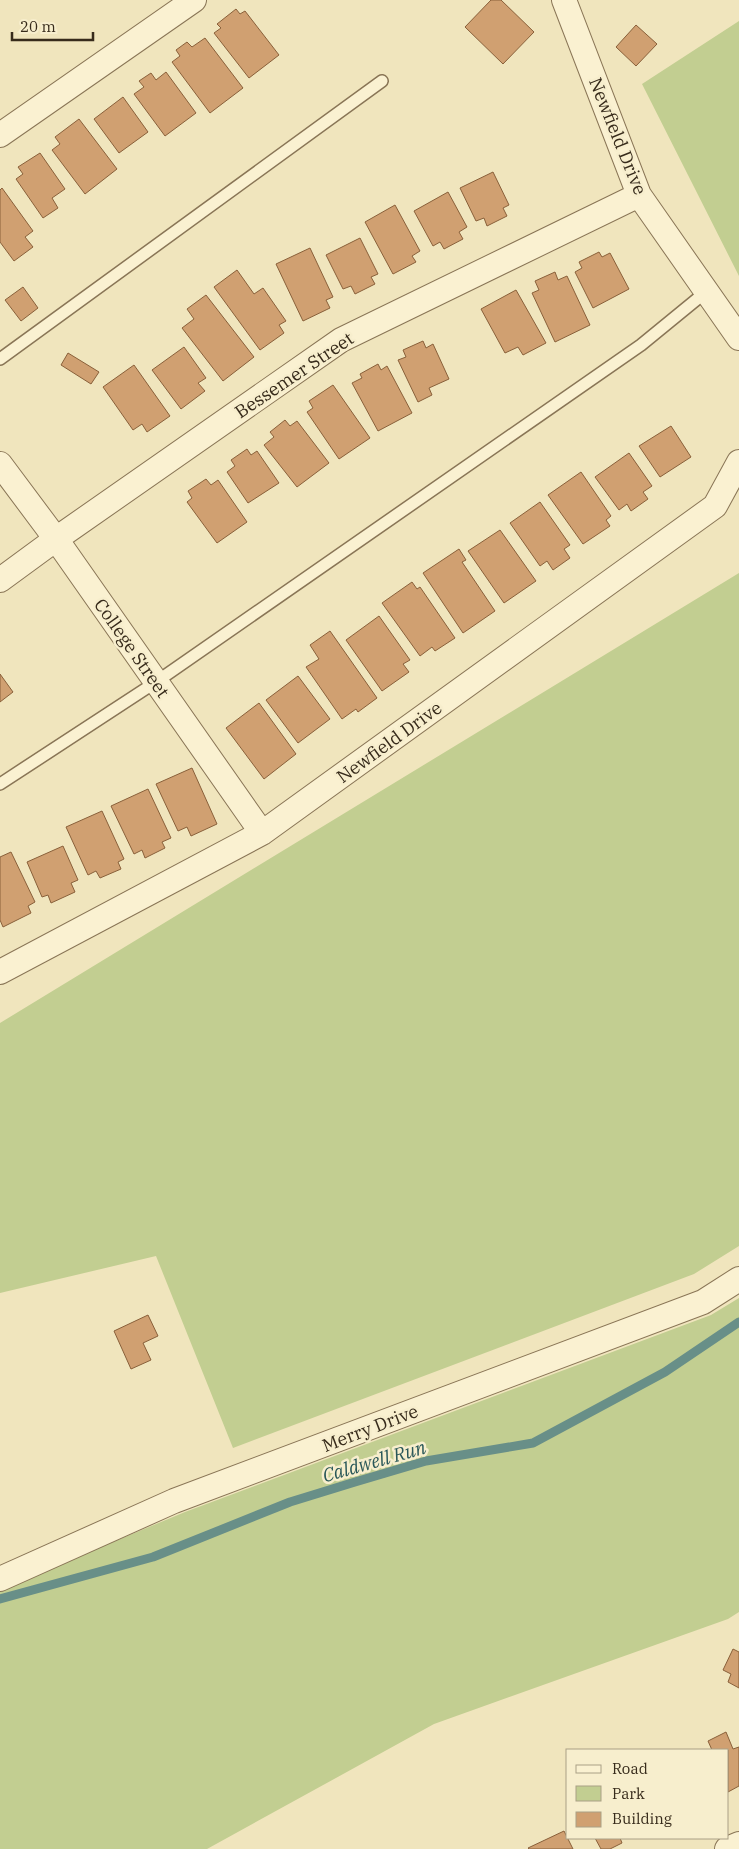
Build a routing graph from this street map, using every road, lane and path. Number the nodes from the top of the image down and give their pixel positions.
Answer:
1 (194, 0) edge
2 (564, 0) edge
3 (382, 81) dead end
4 (1, 132) edge
5 (639, 195) junction
6 (707, 291) junction
7 (739, 338) edge
8 (0, 359) edge
9 (739, 462) edge
10 (0, 464) edge
11 (56, 539) junction
12 (0, 580) edge
13 (156, 682) junction
14 (0, 784) edge
15 (262, 833) junction
16 (0, 972) edge
17 (739, 1279) edge
18 (0, 1579) edge
19 (739, 1844) edge
20 (727, 1849) edge

1 - 4 street
2 - 5 street, Newfield Drive
3 - 8 lane
5 - 6 street, Newfield Drive
5 - 11 street, Bessemer Street
6 - 7 street, Newfield Drive
6 - 13 lane
9 - 15 street, Newfield Drive
10 - 11 street, College Street
11 - 12 street, Bessemer Street
11 - 13 street, College Street
13 - 14 lane
13 - 15 street, College Street
15 - 16 street, Newfield Drive
17 - 18 street, Merry Drive
19 - 20 street

